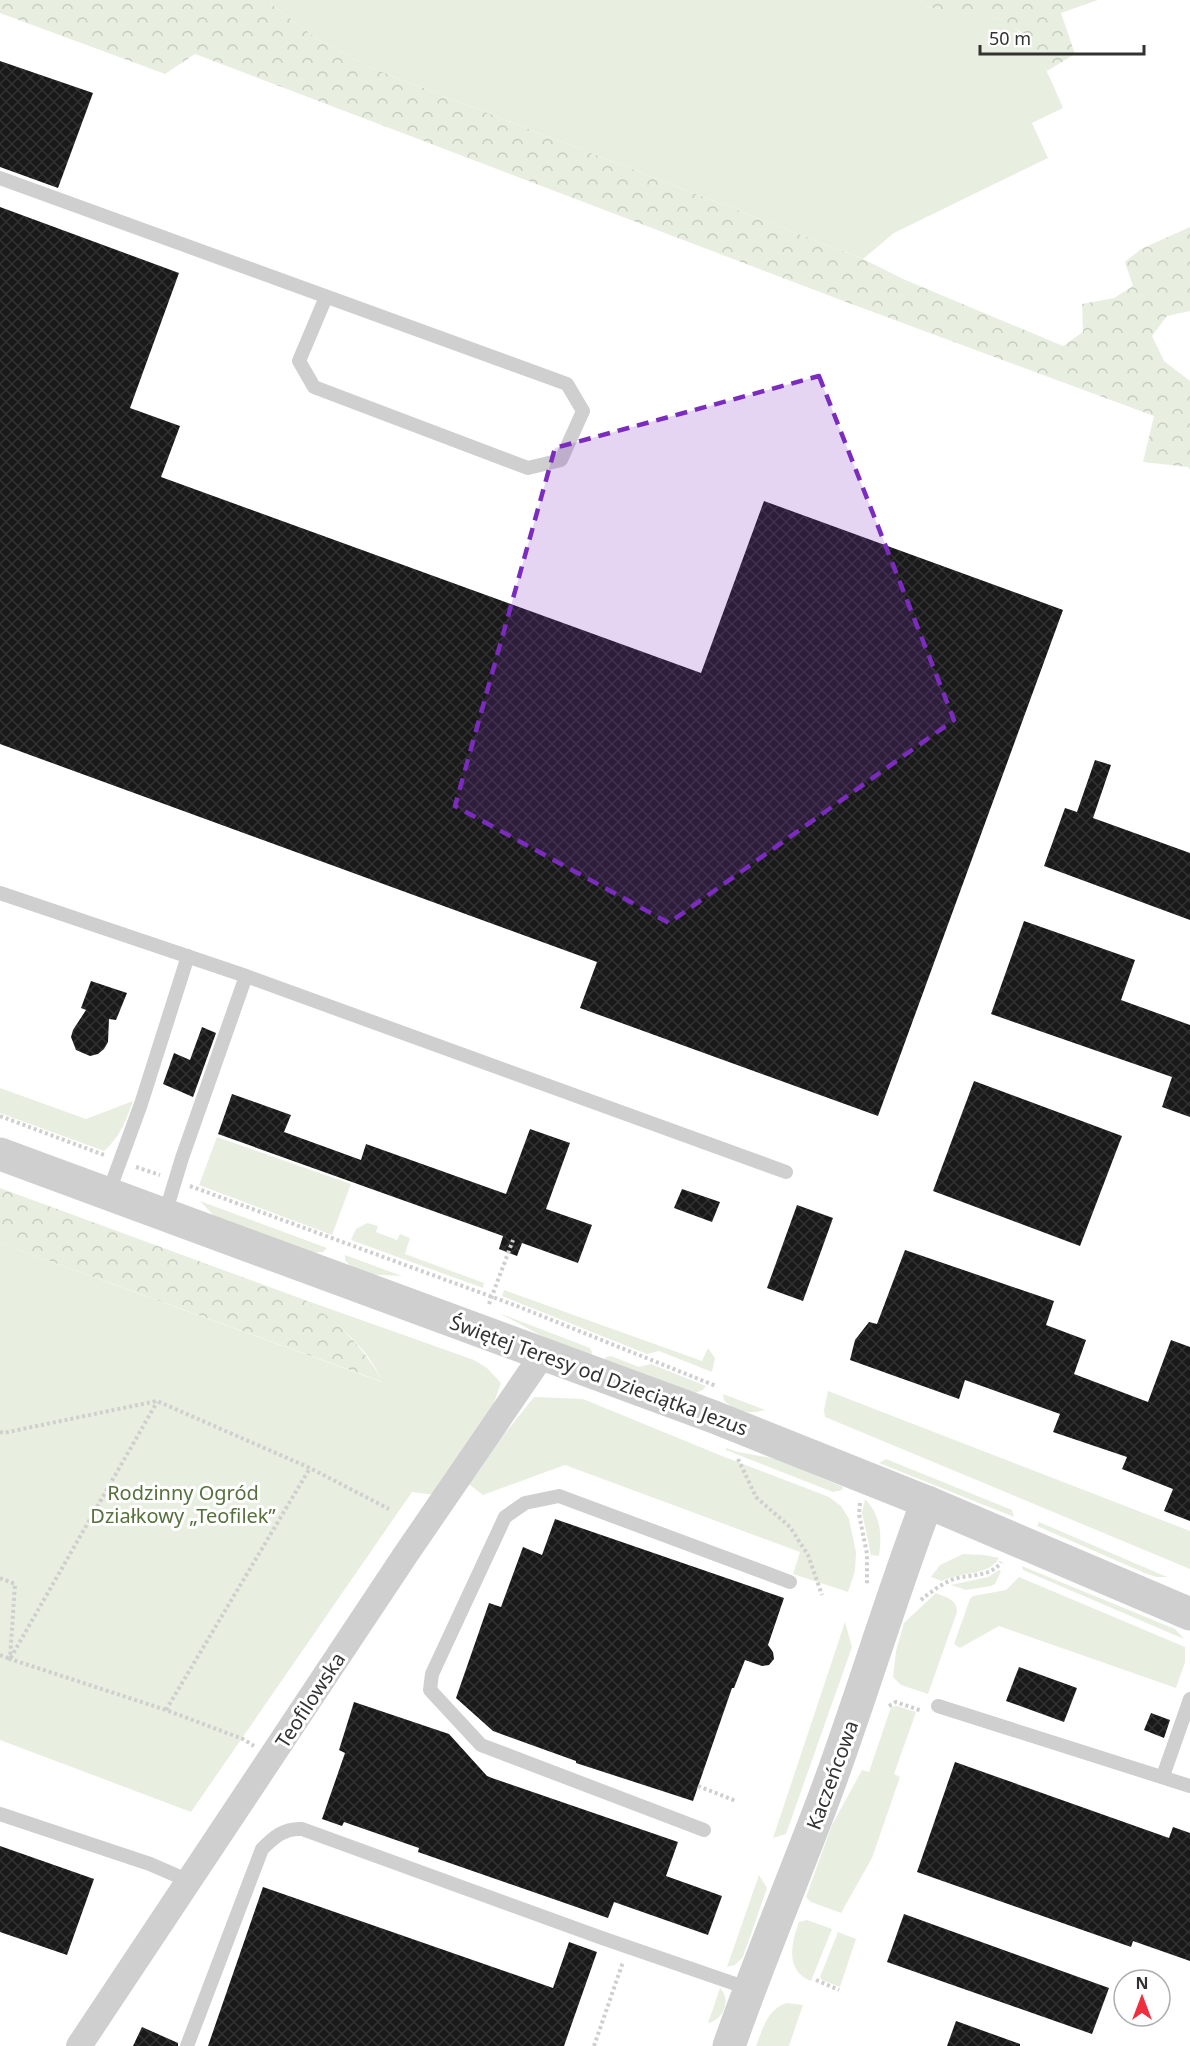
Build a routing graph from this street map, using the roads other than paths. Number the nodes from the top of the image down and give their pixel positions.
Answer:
1 (0, 178) edge
2 (326, 297) junction
3 (0, 892) edge
4 (188, 956) junction
5 (246, 976) junction
6 (0, 1154) edge
7 (786, 1172) dead end
8 (108, 1194) junction
9 (165, 1214) junction
10 (543, 1354) junction
11 (927, 1502) junction
12 (790, 1582) dead end
13 (1190, 1614) edge
14 (1190, 1699) edge
15 (932, 1709) road end
16 (1163, 1776) junction
17 (1190, 1786) edge
18 (0, 1814) edge
19 (704, 1830) dead end
20 (189, 1881) junction
21 (750, 1989) junction
22 (79, 2046) edge
23 (188, 2046) edge
24 (729, 2046) edge

1 - 2 lane
2 - 2 lane
3 - 4 lane
4 - 5 lane
4 - 8 lane
5 - 7 lane
5 - 9 lane
6 - 8 street, Świętej Teresy od Dzieciątka Jezus
8 - 9 street, Świętej Teresy od Dzieciątka Jezus
9 - 10 street, Świętej Teresy od Dzieciątka Jezus
10 - 11 street, Świętej Teresy od Dzieciątka Jezus
10 - 20 street, Teofilowska
11 - 13 street, Świętej Teresy od Dzieciątka Jezus
11 - 21 street, Kaczeńcowa
12 - 19 lane
14 - 16 lane
15 - 16 lane
16 - 17 lane
18 - 20 lane
20 - 22 street, Teofilowska
21 - 23 lane
21 - 24 street, Kaczeńcowa

